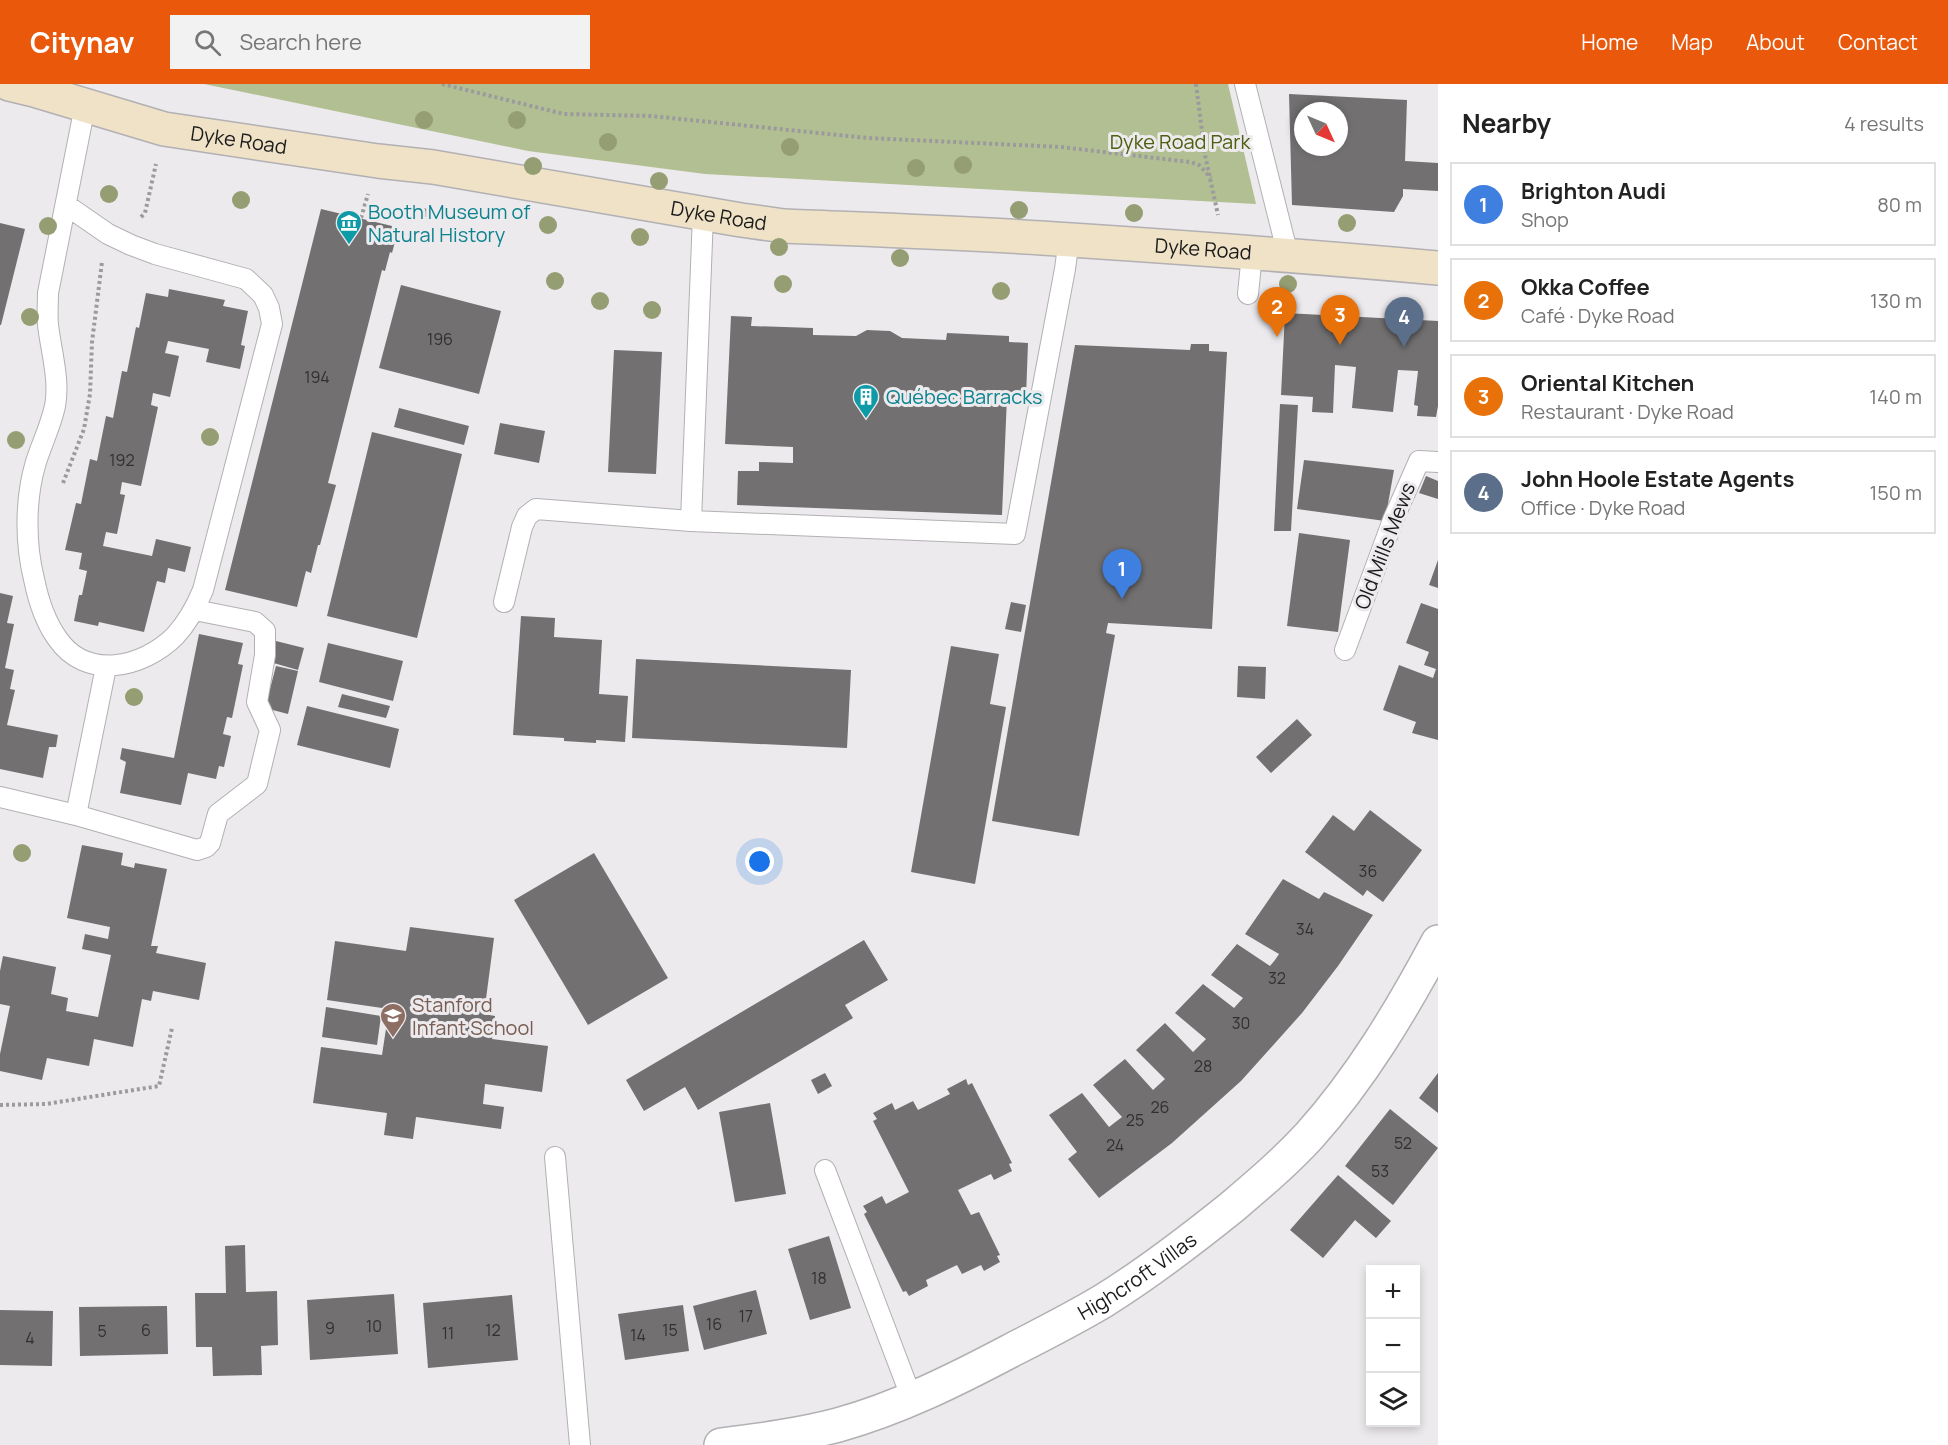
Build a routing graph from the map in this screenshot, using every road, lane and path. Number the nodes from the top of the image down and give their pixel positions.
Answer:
1 (9, 84) edge
2 (442, 84) edge
3 (1196, 84) edge
4 (1245, 84) edge
5 (85, 106) junction
6 (164, 129) junction
7 (1211, 178) junction
8 (66, 204) junction
9 (703, 215) junction
10 (118, 238) junction
11 (1069, 239) junction
12 (1237, 253) junction
13 (1288, 255) junction
14 (1438, 268) edge
15 (1248, 294) dead end
16 (1438, 462) edge
17 (59, 491) dead end
18 (691, 521) junction
19 (504, 602) dead end
20 (195, 609) junction
21 (1346, 650) dead end
22 (105, 667) junction
23 (0, 797) edge
24 (76, 815) junction
25 (1438, 942) edge
26 (172, 1028) dead end
27 (0, 1105) edge
28 (555, 1157) dead end
29 (825, 1170) dead end
30 (912, 1400) junction
31 (580, 1445) edge
32 (721, 1445) edge

1 - 5 street, Dyke Road
2 - 7 path
3 - 7 path
4 - 13 lane
5 - 6 street, Dyke Road
5 - 8 lane
6 - 9 street, Dyke Road
6 - 10 path
7 - 12 path
8 - 10 lane
8 - 22 lane
9 - 11 street, Dyke Road
9 - 18 lane
10 - 17 path
10 - 20 lane
11 - 12 street, Dyke Road
11 - 18 lane
12 - 13 street, Dyke Road
12 - 15 lane
13 - 14 street, Dyke Road
16 - 21 lane, Old Mills Mews
18 - 19 lane
20 - 22 lane
20 - 24 lane
22 - 24 lane
23 - 24 lane
25 - 30 street, Highcroft Villas
26 - 27 path
28 - 31 lane
29 - 30 lane
30 - 32 street, Highcroft Villas

